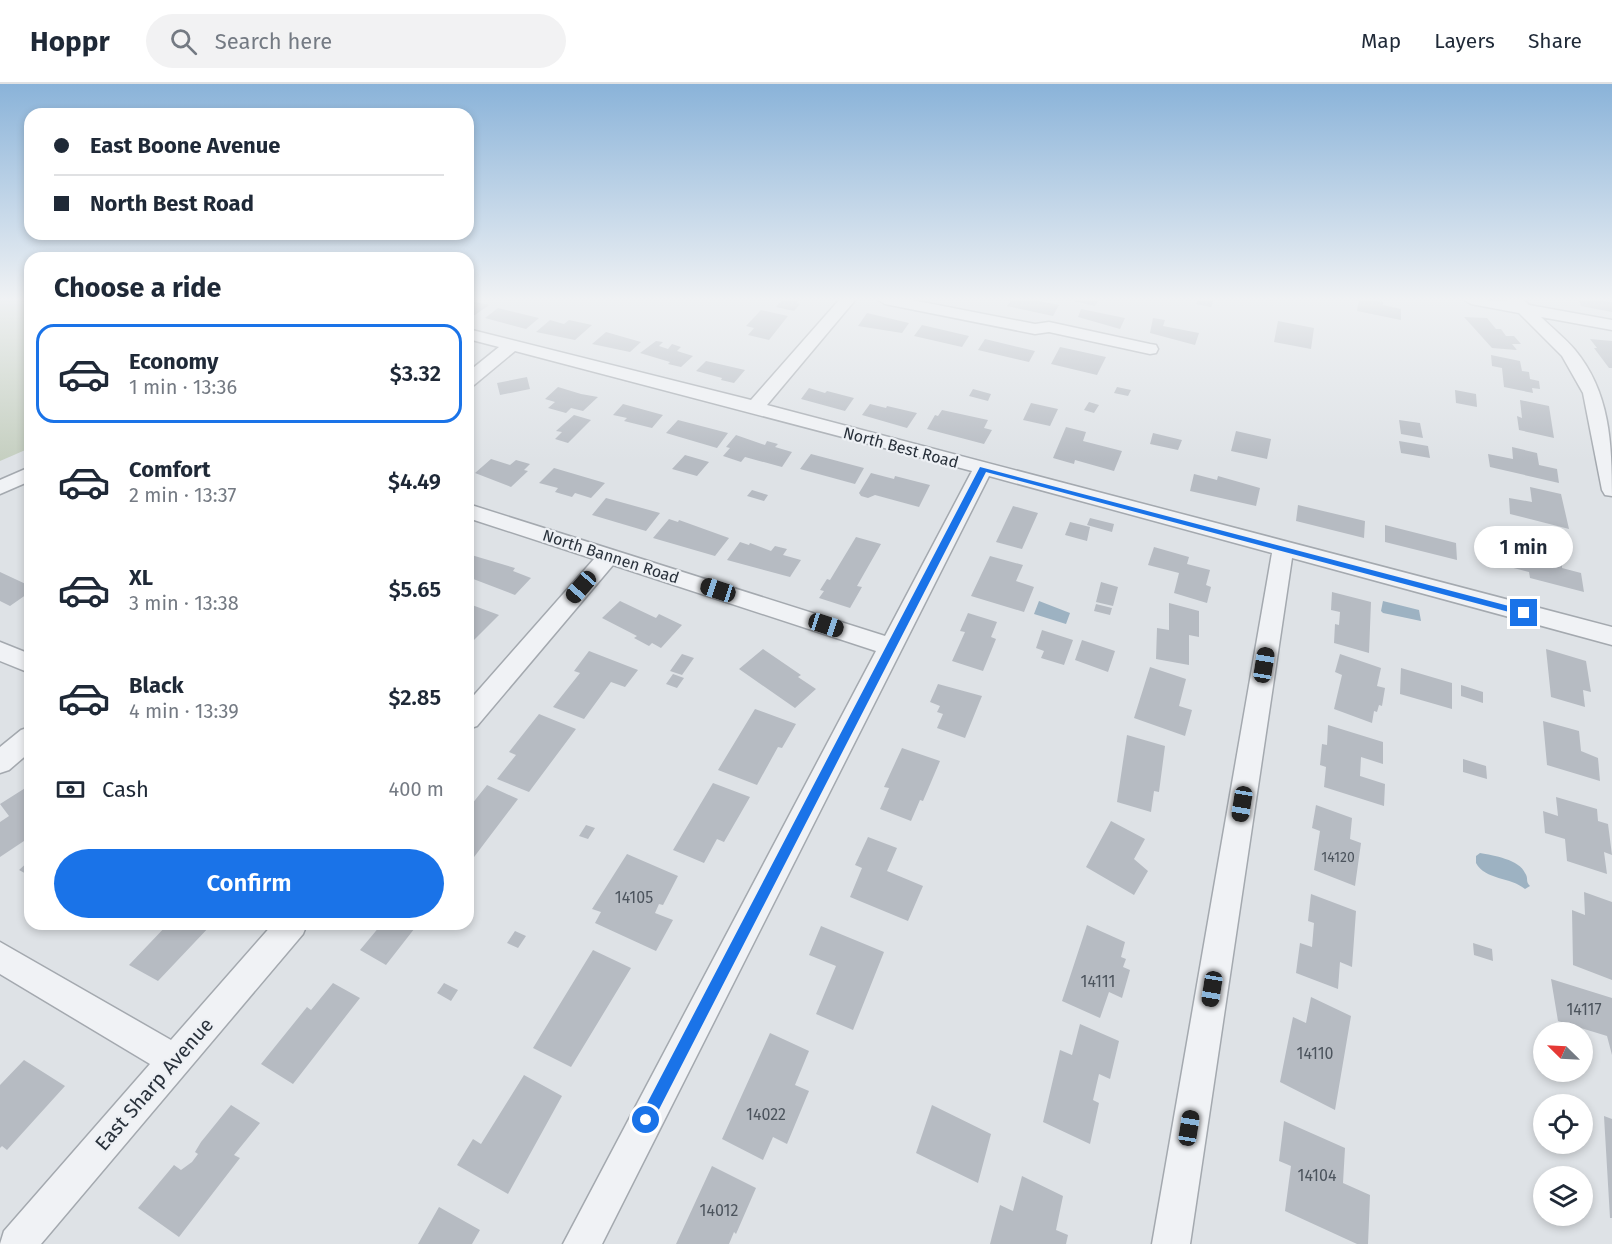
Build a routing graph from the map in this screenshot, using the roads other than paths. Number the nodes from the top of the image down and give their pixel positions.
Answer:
1 (502, 353) edge
2 (544, 353) edge
3 (801, 353) edge
4 (1569, 353) edge
5 (474, 376) edge
6 (755, 407) junction
7 (983, 469) junction
8 (24, 476) edge
9 (0, 488) edge
10 (1612, 490) edge
11 (474, 513) edge
12 (1283, 550) junction
13 (610, 555) junction
14 (1612, 636) edge
15 (891, 647) junction
16 (0, 651) edge
17 (24, 661) edge
18 (474, 712) edge
19 (24, 742) edge
20 (0, 762) edge
21 (287, 930) edge
22 (0, 957) edge
23 (174, 1060) junction
24 (17, 1244) edge
25 (582, 1244) edge
26 (1170, 1244) edge

1 - 5 street
2 - 6 street, North Best Road
3 - 6 street
4 - 10 street
6 - 7 street, North Best Road
7 - 12 street, North Best Road
7 - 15 street
8 - 9 street
11 - 13 street, North Bannen Road
12 - 14 street, North Best Road
12 - 26 street
13 - 15 street, North Bannen Road
13 - 18 street
15 - 25 street
16 - 17 street
19 - 20 street
21 - 23 street, East Sharp Avenue
22 - 23 street
23 - 24 street, East Sharp Avenue

